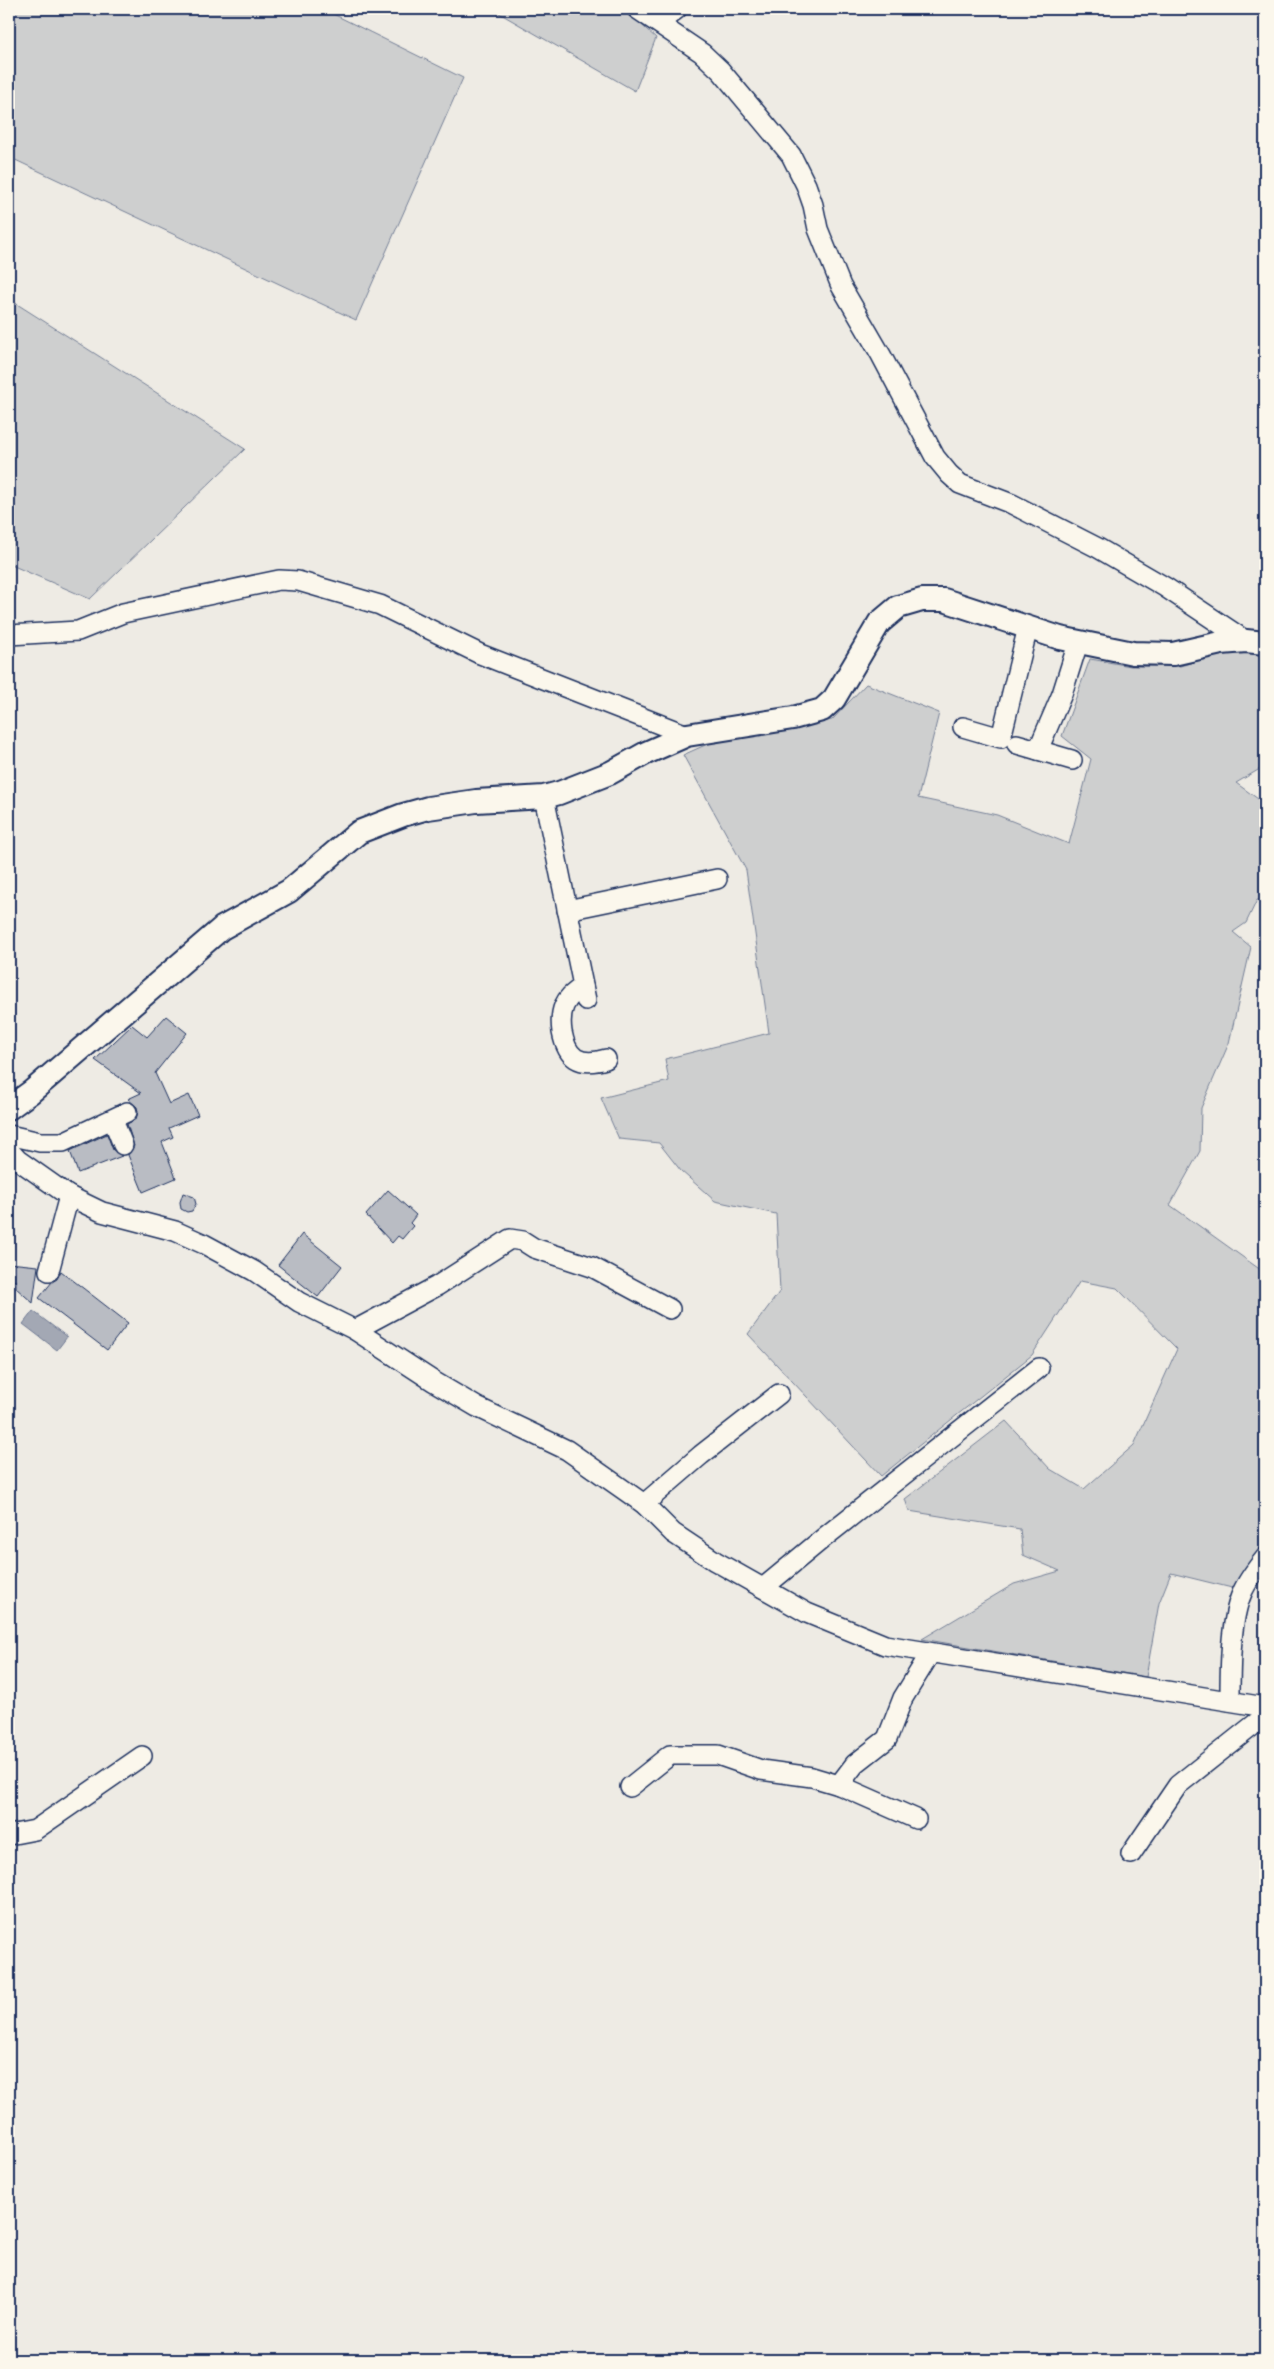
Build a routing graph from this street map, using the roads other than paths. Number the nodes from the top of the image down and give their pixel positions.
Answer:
1 (637, 9) edge
2 (677, 9) edge
3 (659, 23) junction
4 (1028, 627) junction
5 (9, 635) edge
6 (1255, 642) edge
7 (1078, 643) junction
8 (963, 727) dead end
9 (686, 735) junction
10 (1017, 744) dead end
11 (1038, 750) junction
12 (1072, 760) dead end
13 (544, 797) junction
14 (717, 879) dead end
15 (567, 910) junction
16 (606, 1059) dead end
17 (9, 1108) edge
18 (9, 1135) edge
19 (123, 1145) dead end
20 (9, 1150) edge
21 (69, 1196) junction
22 (50, 1271) dead end
23 (670, 1309) dead end
24 (355, 1330) junction
25 (1040, 1368) dead end
26 (780, 1394) dead end
27 (644, 1504) junction
28 (1265, 1558) edge
29 (762, 1588) junction
30 (930, 1654) junction
31 (1230, 1701) junction
32 (1265, 1707) edge
33 (1265, 1716) edge
34 (142, 1756) dead end
35 (839, 1784) junction
36 (630, 1787) dead end
37 (916, 1819) dead end
38 (9, 1835) edge
39 (1131, 1854) dead end

1 - 3 street
2 - 3 street
3 - 6 street
4 - 7 street
4 - 8 street
4 - 9 street
5 - 9 street
6 - 7 street
7 - 11 street
9 - 13 street
10 - 11 street
11 - 12 street
13 - 15 street
13 - 17 street
14 - 15 street
15 - 16 street
18 - 19 street
20 - 21 street
21 - 22 street
21 - 24 street
23 - 24 street
24 - 27 street
25 - 29 street
26 - 27 street
27 - 29 street
28 - 31 street
29 - 30 street
30 - 31 street
30 - 35 street
31 - 32 street
33 - 39 street
34 - 38 street
35 - 36 street
35 - 37 street

